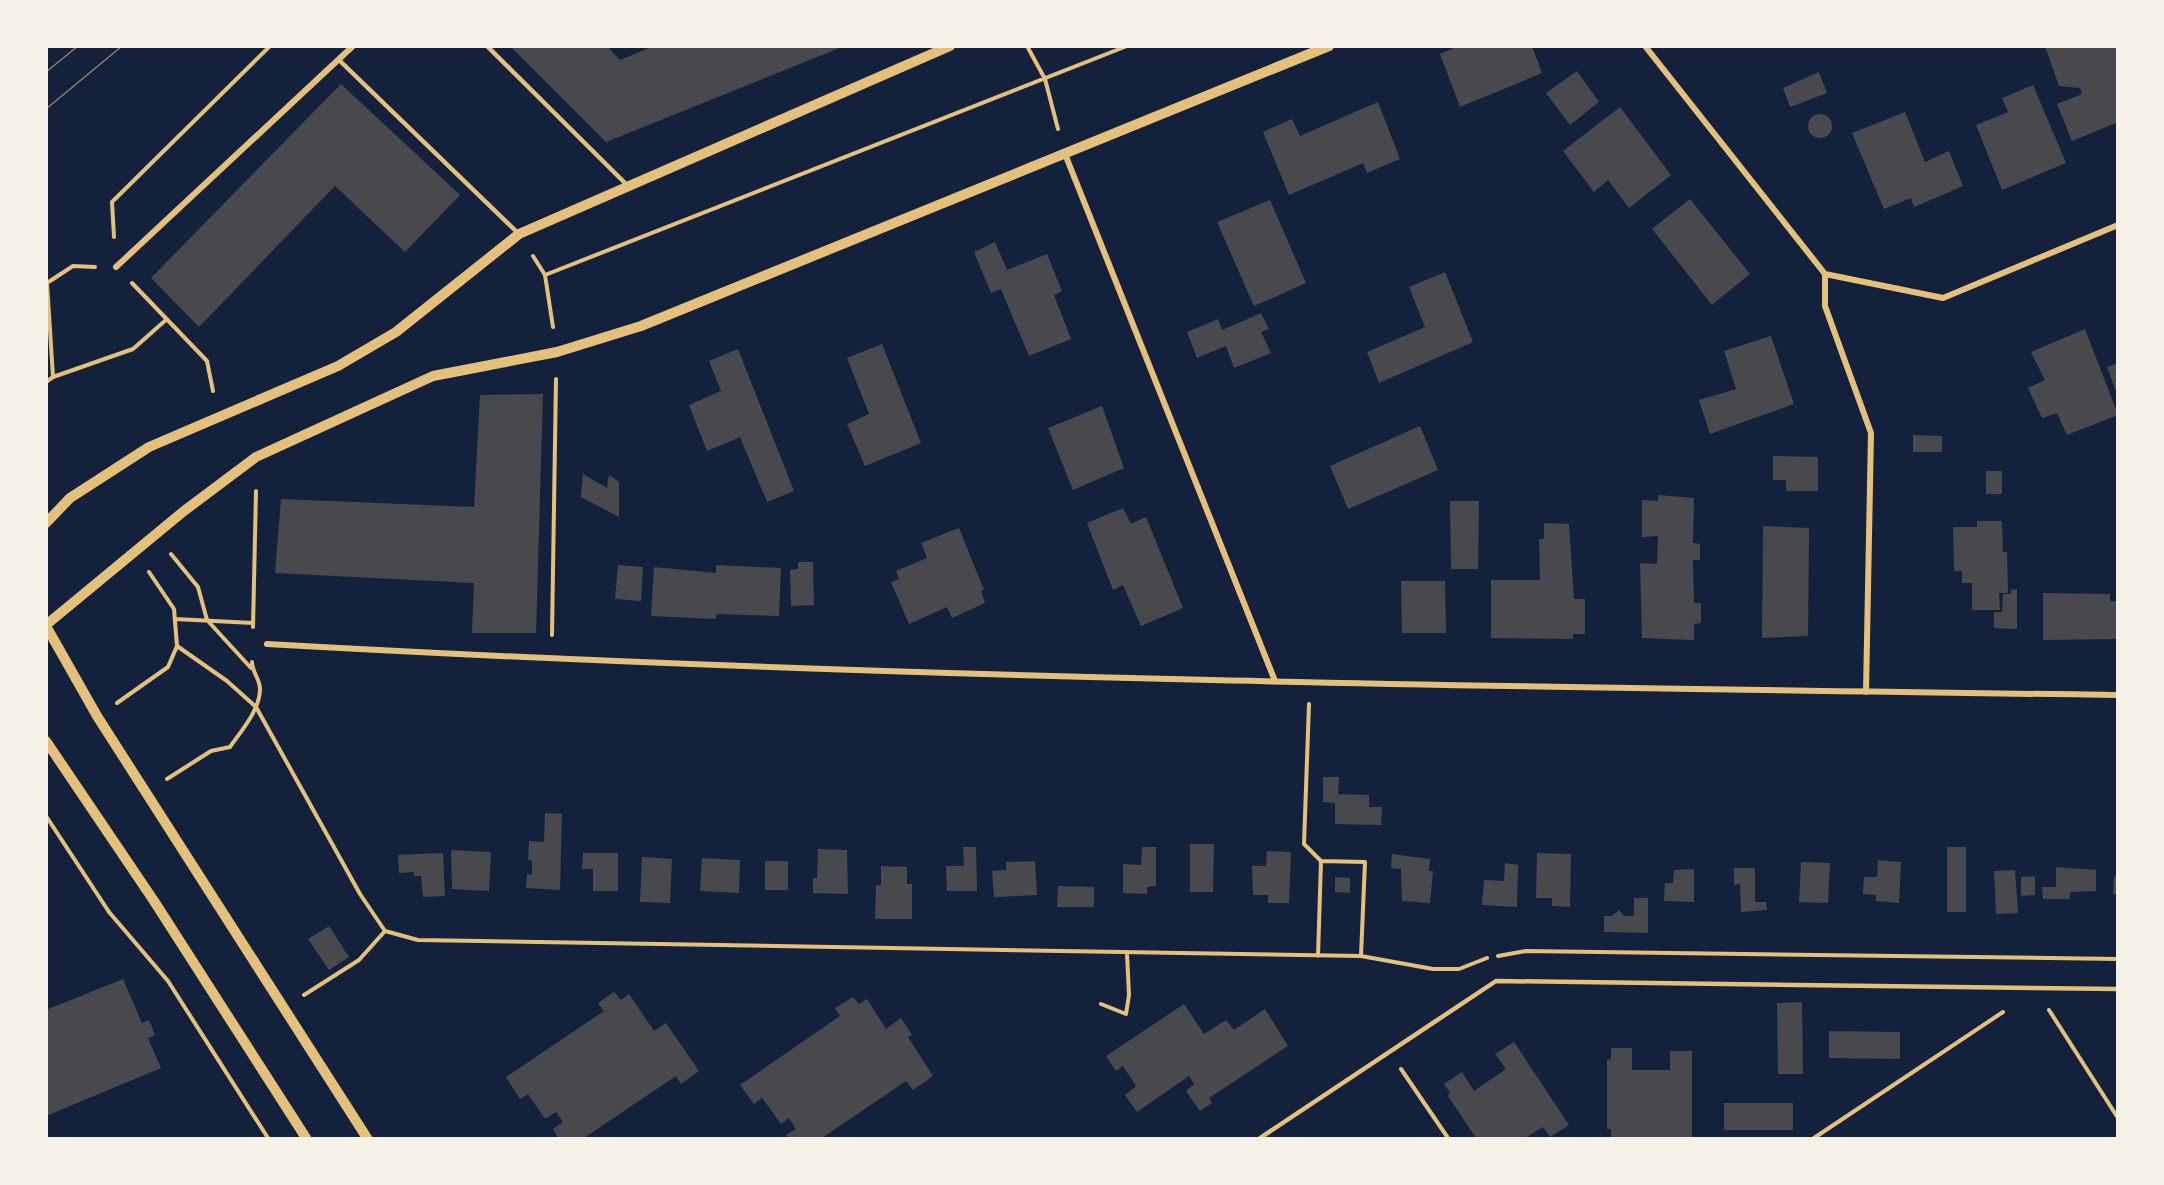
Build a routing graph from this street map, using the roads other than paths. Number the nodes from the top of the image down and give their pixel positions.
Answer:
1 (353, 46) edge
2 (487, 46) edge
3 (950, 46) edge
4 (1329, 46) edge
5 (1645, 46) edge
6 (339, 60) junction
7 (1065, 154) junction
8 (628, 187) junction
9 (2118, 225) edge
10 (519, 234) junction
11 (116, 267) road end
12 (1825, 274) junction
13 (46, 523) edge
14 (46, 625) edge
15 (267, 644) dead end
16 (1275, 681) junction
17 (1866, 692) junction
18 (2118, 695) edge
19 (46, 741) edge
20 (2118, 989) edge
21 (306, 1138) edge
22 (367, 1138) edge
23 (1260, 1138) edge

1 - 6 street
2 - 8 lane
3 - 8 street
4 - 7 street
5 - 12 street
6 - 10 lane
6 - 11 street
7 - 14 street
7 - 16 street
8 - 10 street
9 - 12 street
10 - 13 street
12 - 17 street
14 - 22 street
15 - 16 street
16 - 17 street
17 - 18 street
19 - 21 street
20 - 23 lane

